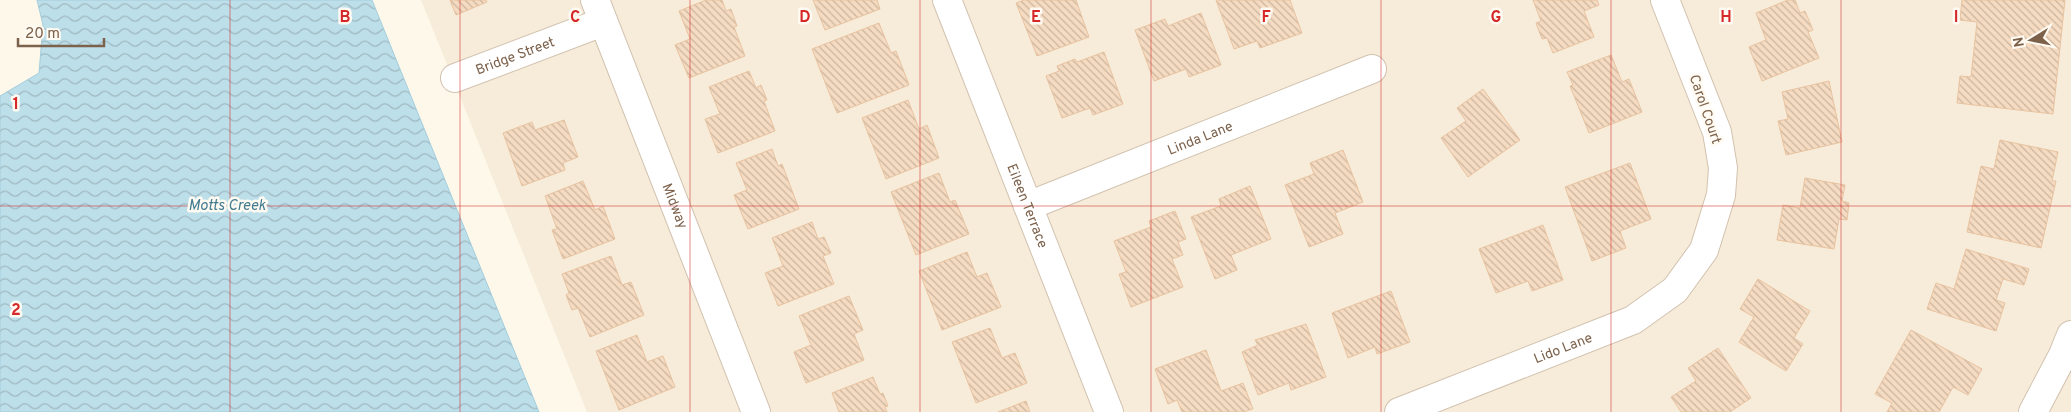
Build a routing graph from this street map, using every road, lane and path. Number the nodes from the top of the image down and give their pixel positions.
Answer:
1 (947, 0) edge
2 (1665, 0) edge
3 (599, 11) edge
4 (1372, 69) dead end
5 (455, 78) dead end
6 (1028, 206) junction
7 (1704, 250) joint
8 (2071, 335) edge
9 (756, 412) edge
10 (1109, 412) edge
11 (1399, 412) edge
12 (2033, 412) edge

1 - 6 street, Eileen Terrace
2 - 7 street, Carol Court
3 - 5 street, Bridge Street
3 - 9 street, Midway
4 - 6 street, Linda Lane
6 - 10 street, Eileen Terrace
7 - 11 street, Lido Lane
8 - 12 street

